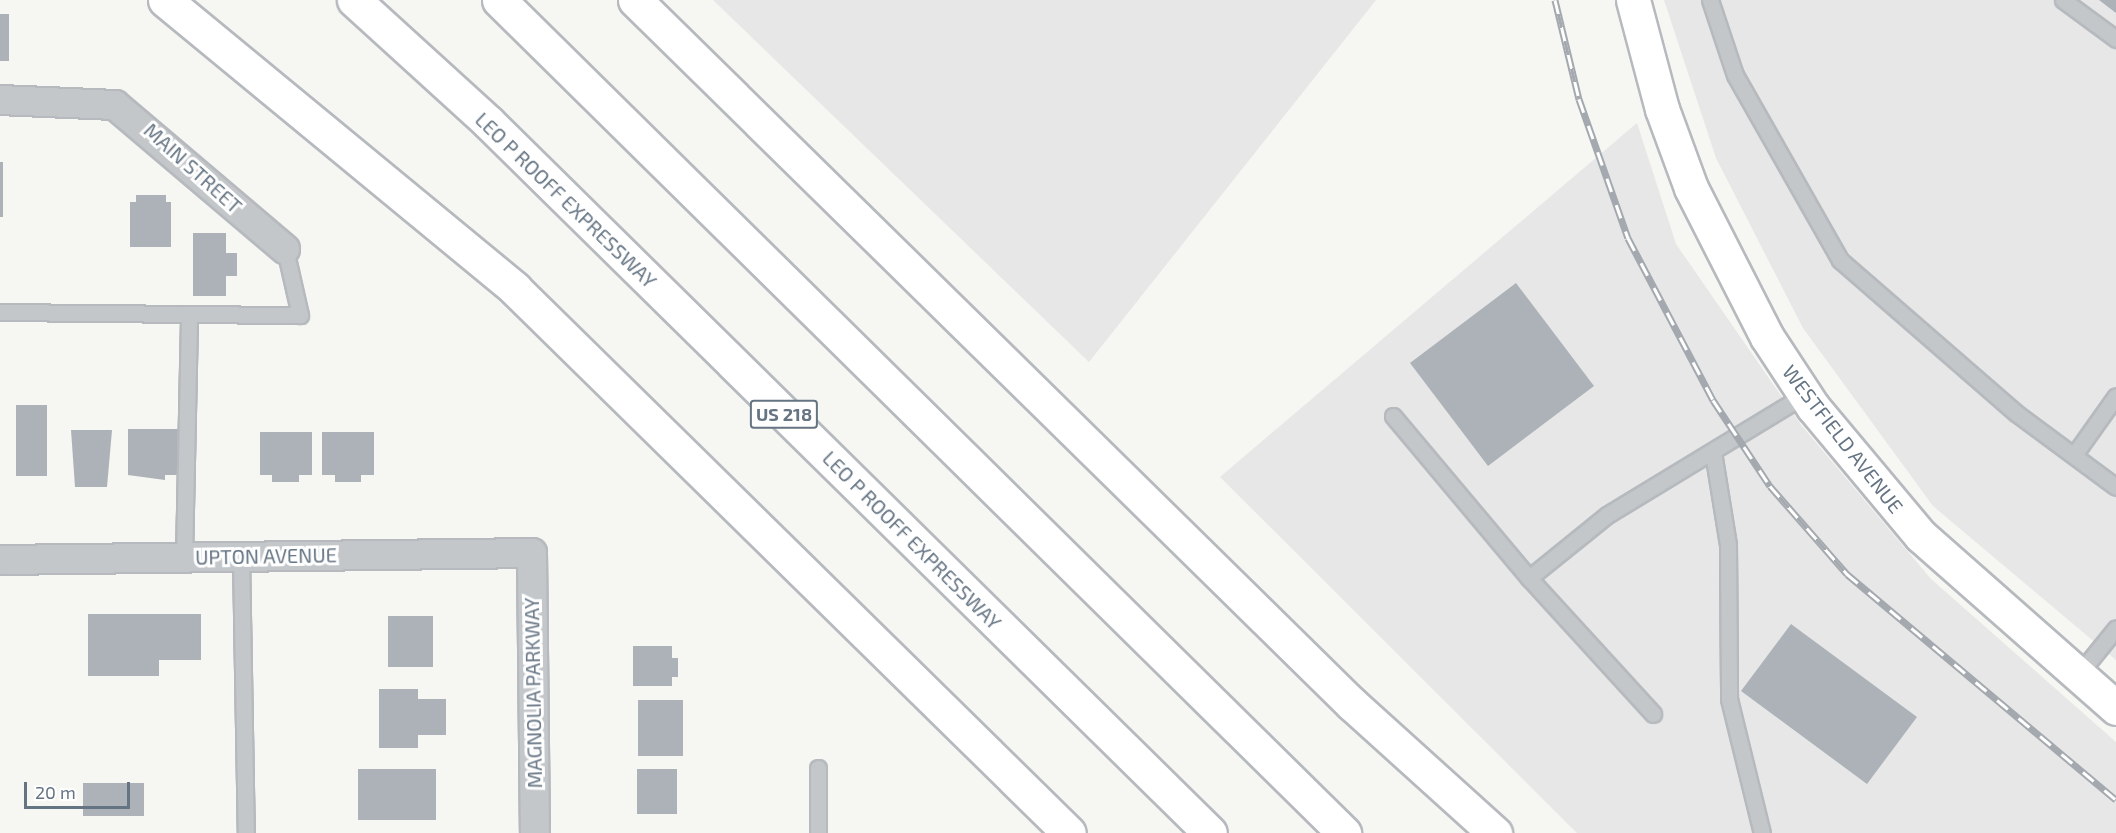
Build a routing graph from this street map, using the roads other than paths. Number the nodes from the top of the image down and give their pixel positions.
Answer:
1 (165, 0) edge
2 (354, 0) edge
3 (499, 0) edge
4 (635, 0) edge
5 (1633, 0) edge
6 (1710, 0) edge
7 (2063, 0) edge
8 (2116, 39) edge
9 (0, 100) edge
10 (285, 249) joint
11 (0, 312) edge
12 (189, 314) junction
13 (1804, 394) junction
14 (2116, 396) edge
15 (1393, 416) dead end
16 (1713, 452) junction
17 (2074, 455) junction
18 (2116, 486) edge
19 (532, 553) joint
20 (184, 557) junction
21 (241, 557) junction
22 (0, 560) edge
23 (1528, 578) junction
24 (2116, 628) edge
25 (2078, 675) junction
26 (2116, 708) edge
27 (1653, 714) dead end
28 (818, 768) dead end
29 (246, 833) edge
30 (535, 833) edge
31 (818, 833) edge
32 (1068, 833) edge
33 (1209, 833) edge
34 (1344, 833) edge
35 (1495, 833) edge
36 (1762, 833) edge

1 - 32 main road
2 - 33 main road, LEO P ROOFF EXPRESSWAY / US 218
3 - 34 main road
4 - 35 main road
5 - 13 main road, WESTFIELD AVENUE
6 - 17 lane
7 - 8 lane
9 - 10 street, MAIN STREET
10 - 12 lane
11 - 12 lane
12 - 20 lane
13 - 16 lane
13 - 25 main road, WESTFIELD AVENUE
14 - 17 lane
15 - 23 lane
16 - 23 lane
16 - 36 lane
17 - 18 lane
19 - 21 street, UPTON AVENUE
19 - 30 street, MAGNOLIA PARKWAY
20 - 21 street, UPTON AVENUE
20 - 22 street, UPTON AVENUE
21 - 29 lane
23 - 27 lane
24 - 25 lane
25 - 26 main road, WESTFIELD AVENUE
28 - 31 lane

